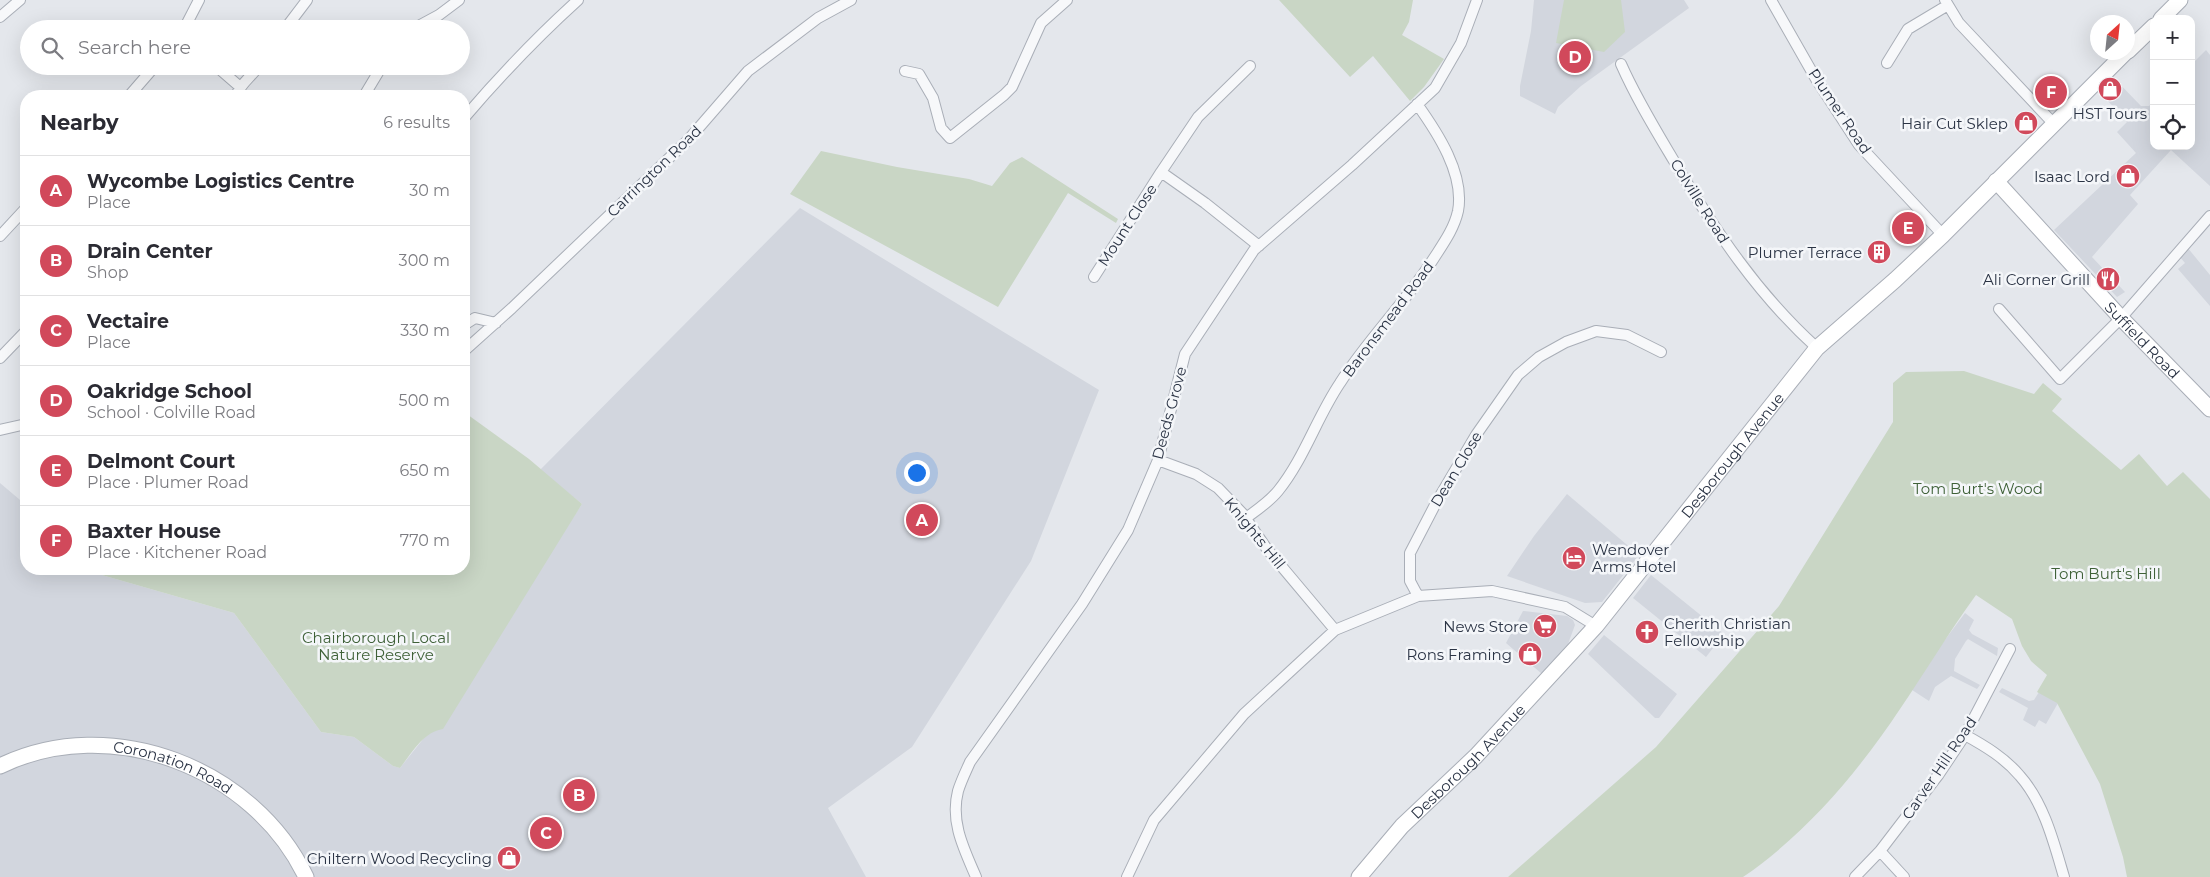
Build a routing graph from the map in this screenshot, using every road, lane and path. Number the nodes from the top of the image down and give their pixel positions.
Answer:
1 (20, 0) edge
2 (199, 0) edge
3 (308, 0) edge
4 (459, 0) edge
5 (578, 0) edge
6 (851, 0) edge
7 (1067, 0) edge
8 (1477, 0) edge
9 (1771, 0) edge
10 (2180, 0) edge
11 (1946, 2) edge
12 (2164, 15) edge
13 (0, 17) edge
14 (189, 20) edge
15 (292, 20) edge
16 (430, 20) edge
17 (2150, 30) edge
18 (2135, 44) edge
19 (2119, 60) edge
20 (1887, 63) dead end
21 (1620, 64) dead end
22 (1250, 66) dead end
23 (905, 71) dead end
24 (146, 75) edge
25 (227, 75) edge
26 (253, 75) edge
27 (377, 75) edge
28 (134, 90) edge
29 (237, 90) edge
30 (238, 90) edge
31 (368, 90) edge
32 (1417, 104) junction
33 (470, 111) edge
34 (2053, 123) junction
35 (1161, 172) junction
36 (1996, 181) junction
37 (20, 214) edge
38 (2210, 216) edge
39 (1943, 234) junction
40 (0, 236) edge
41 (1259, 246) junction
42 (1094, 277) dead end
43 (1999, 309) dead end
44 (2121, 318) junction
45 (470, 321) edge
46 (496, 322) junction
47 (20, 337) edge
48 (470, 346) edge
49 (1817, 348) junction
50 (1661, 352) dead end
51 (0, 358) edge
52 (2210, 409) edge
53 (20, 425) edge
54 (0, 430) edge
55 (1158, 460) junction
56 (1246, 518) junction
57 (1418, 596) junction
58 (1596, 626) junction
59 (1335, 630) junction
60 (2010, 649) dead end
61 (1966, 735) junction
62 (0, 766) edge
63 (1880, 851) junction
64 (306, 877) edge
65 (976, 877) edge
66 (1127, 877) edge
67 (1359, 877) edge
68 (1855, 877) edge
69 (1904, 877) edge
70 (2064, 877) edge

1 - 13 street
2 - 14 street
3 - 15 street
4 - 16 street
5 - 33 street
6 - 46 street, Carrington Road
7 - 23 street
8 - 32 street, Deeds Grove
9 - 39 street, Plumer Road
10 - 12 street
11 - 20 street
11 - 34 street
17 - 18 street, Desborough Avenue
19 - 34 street, Desborough Avenue
21 - 49 street, Colville Road
22 - 35 street, Mount Close
24 - 28 street
25 - 29 street
26 - 30 street
27 - 31 street
32 - 41 street, Deeds Grove
32 - 56 street, Baronsmead Road
34 - 36 street, Desborough Avenue
35 - 41 street, Mount Close
35 - 42 street, Mount Close
36 - 39 street, Desborough Avenue
36 - 44 street, Suffield Road
37 - 40 street
38 - 44 street
39 - 49 street, Desborough Avenue
41 - 55 street, Deeds Grove
43 - 44 street
44 - 52 street, Suffield Road
45 - 46 street
46 - 48 street, Carrington Road
47 - 51 street
49 - 58 street, Desborough Avenue
50 - 57 street, Dean Close
53 - 54 street
55 - 56 street, Knights Hill
55 - 65 street, Deeds Grove
56 - 59 street, Knights Hill
57 - 58 street
57 - 59 street
58 - 67 street, Desborough Avenue
59 - 66 street
60 - 61 street, Carver Hill Road
61 - 63 street, Carver Hill Road
61 - 70 street
62 - 64 street, Coronation Road
63 - 68 street, Carver Hill Road
63 - 69 street

